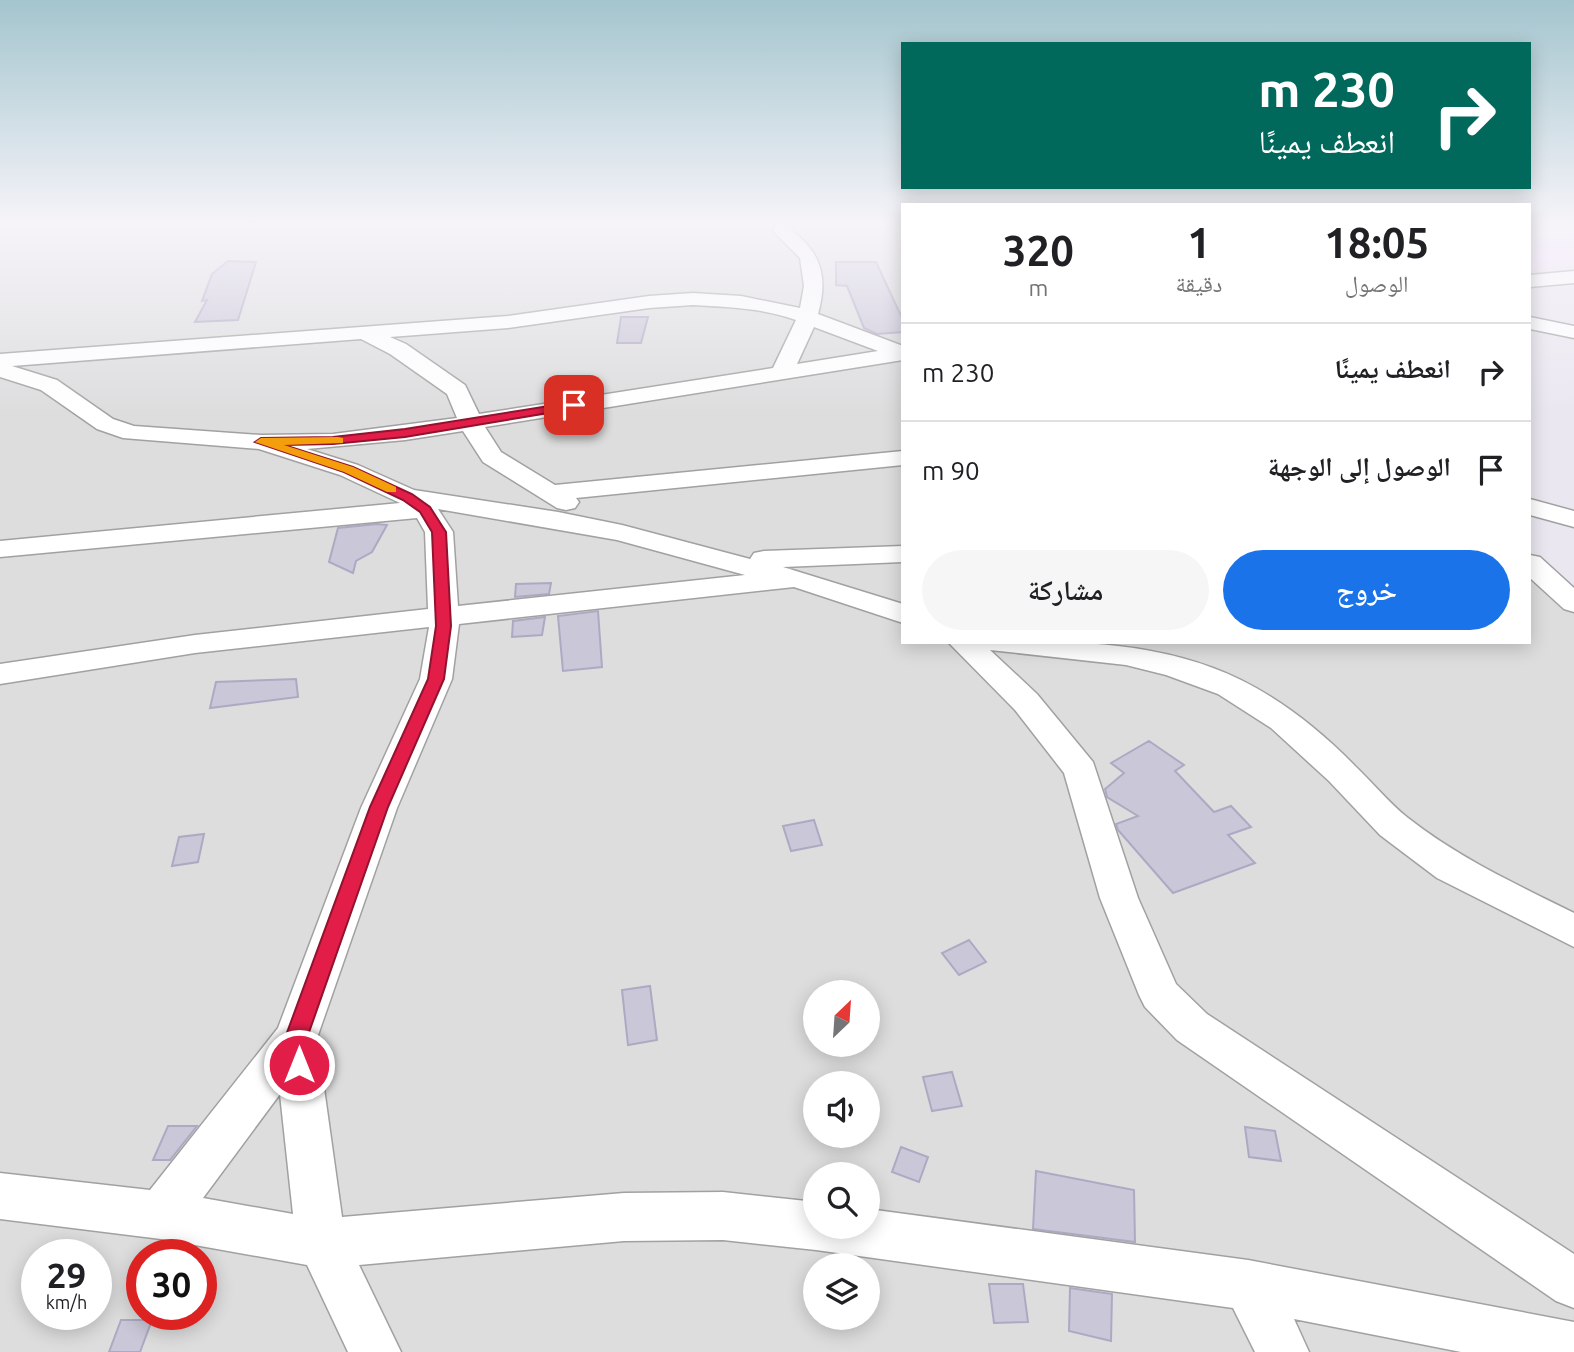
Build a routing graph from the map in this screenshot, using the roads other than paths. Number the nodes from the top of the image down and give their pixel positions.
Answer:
1 (814, 287) edge
2 (806, 315) junction
3 (1531, 323) edge
4 (363, 332) junction
5 (1574, 332) edge
6 (901, 353) edge
7 (901, 354) edge
8 (0, 360) edge
9 (0, 370) edge
10 (782, 372) junction
11 (471, 422) junction
12 (261, 442) junction
13 (901, 458) edge
14 (548, 493) junction
15 (416, 503) junction
16 (1533, 509) edge
17 (1574, 519) edge
18 (622, 533) junction
19 (0, 549) edge
20 (901, 554) edge
21 (711, 559) junction
22 (1531, 564) edge
23 (796, 578) junction
24 (1574, 603) edge
25 (901, 613) edge
26 (443, 618) junction
27 (965, 644) edge
28 (1014, 644) edge
29 (0, 674) edge
30 (1574, 931) edge
31 (296, 1038) junction
32 (0, 1196) edge
33 (161, 1214) junction
34 (803, 1225) edge
35 (880, 1235) edge
36 (322, 1243) junction
37 (1574, 1283) edge
38 (1248, 1285) junction
39 (1574, 1348) edge
40 (375, 1352) edge
41 (1283, 1352) edge

1 - 2 street
2 - 4 street
2 - 6 street
2 - 10 street
3 - 5 street
4 - 8 street
4 - 11 street
7 - 10 street
9 - 12 street
10 - 11 street
11 - 12 street
11 - 14 street
12 - 15 street
13 - 14 street
14 - 18 street
15 - 18 street
15 - 19 street
15 - 26 street
16 - 17 street
18 - 21 street
20 - 21 street
21 - 23 street
22 - 24 street
23 - 25 street
23 - 26 street
26 - 29 street
26 - 31 street
27 - 37 street
28 - 30 street
31 - 33 street
31 - 36 street
32 - 33 street
33 - 36 street
34 - 36 street
35 - 38 street
36 - 40 street
38 - 39 street
38 - 41 street

